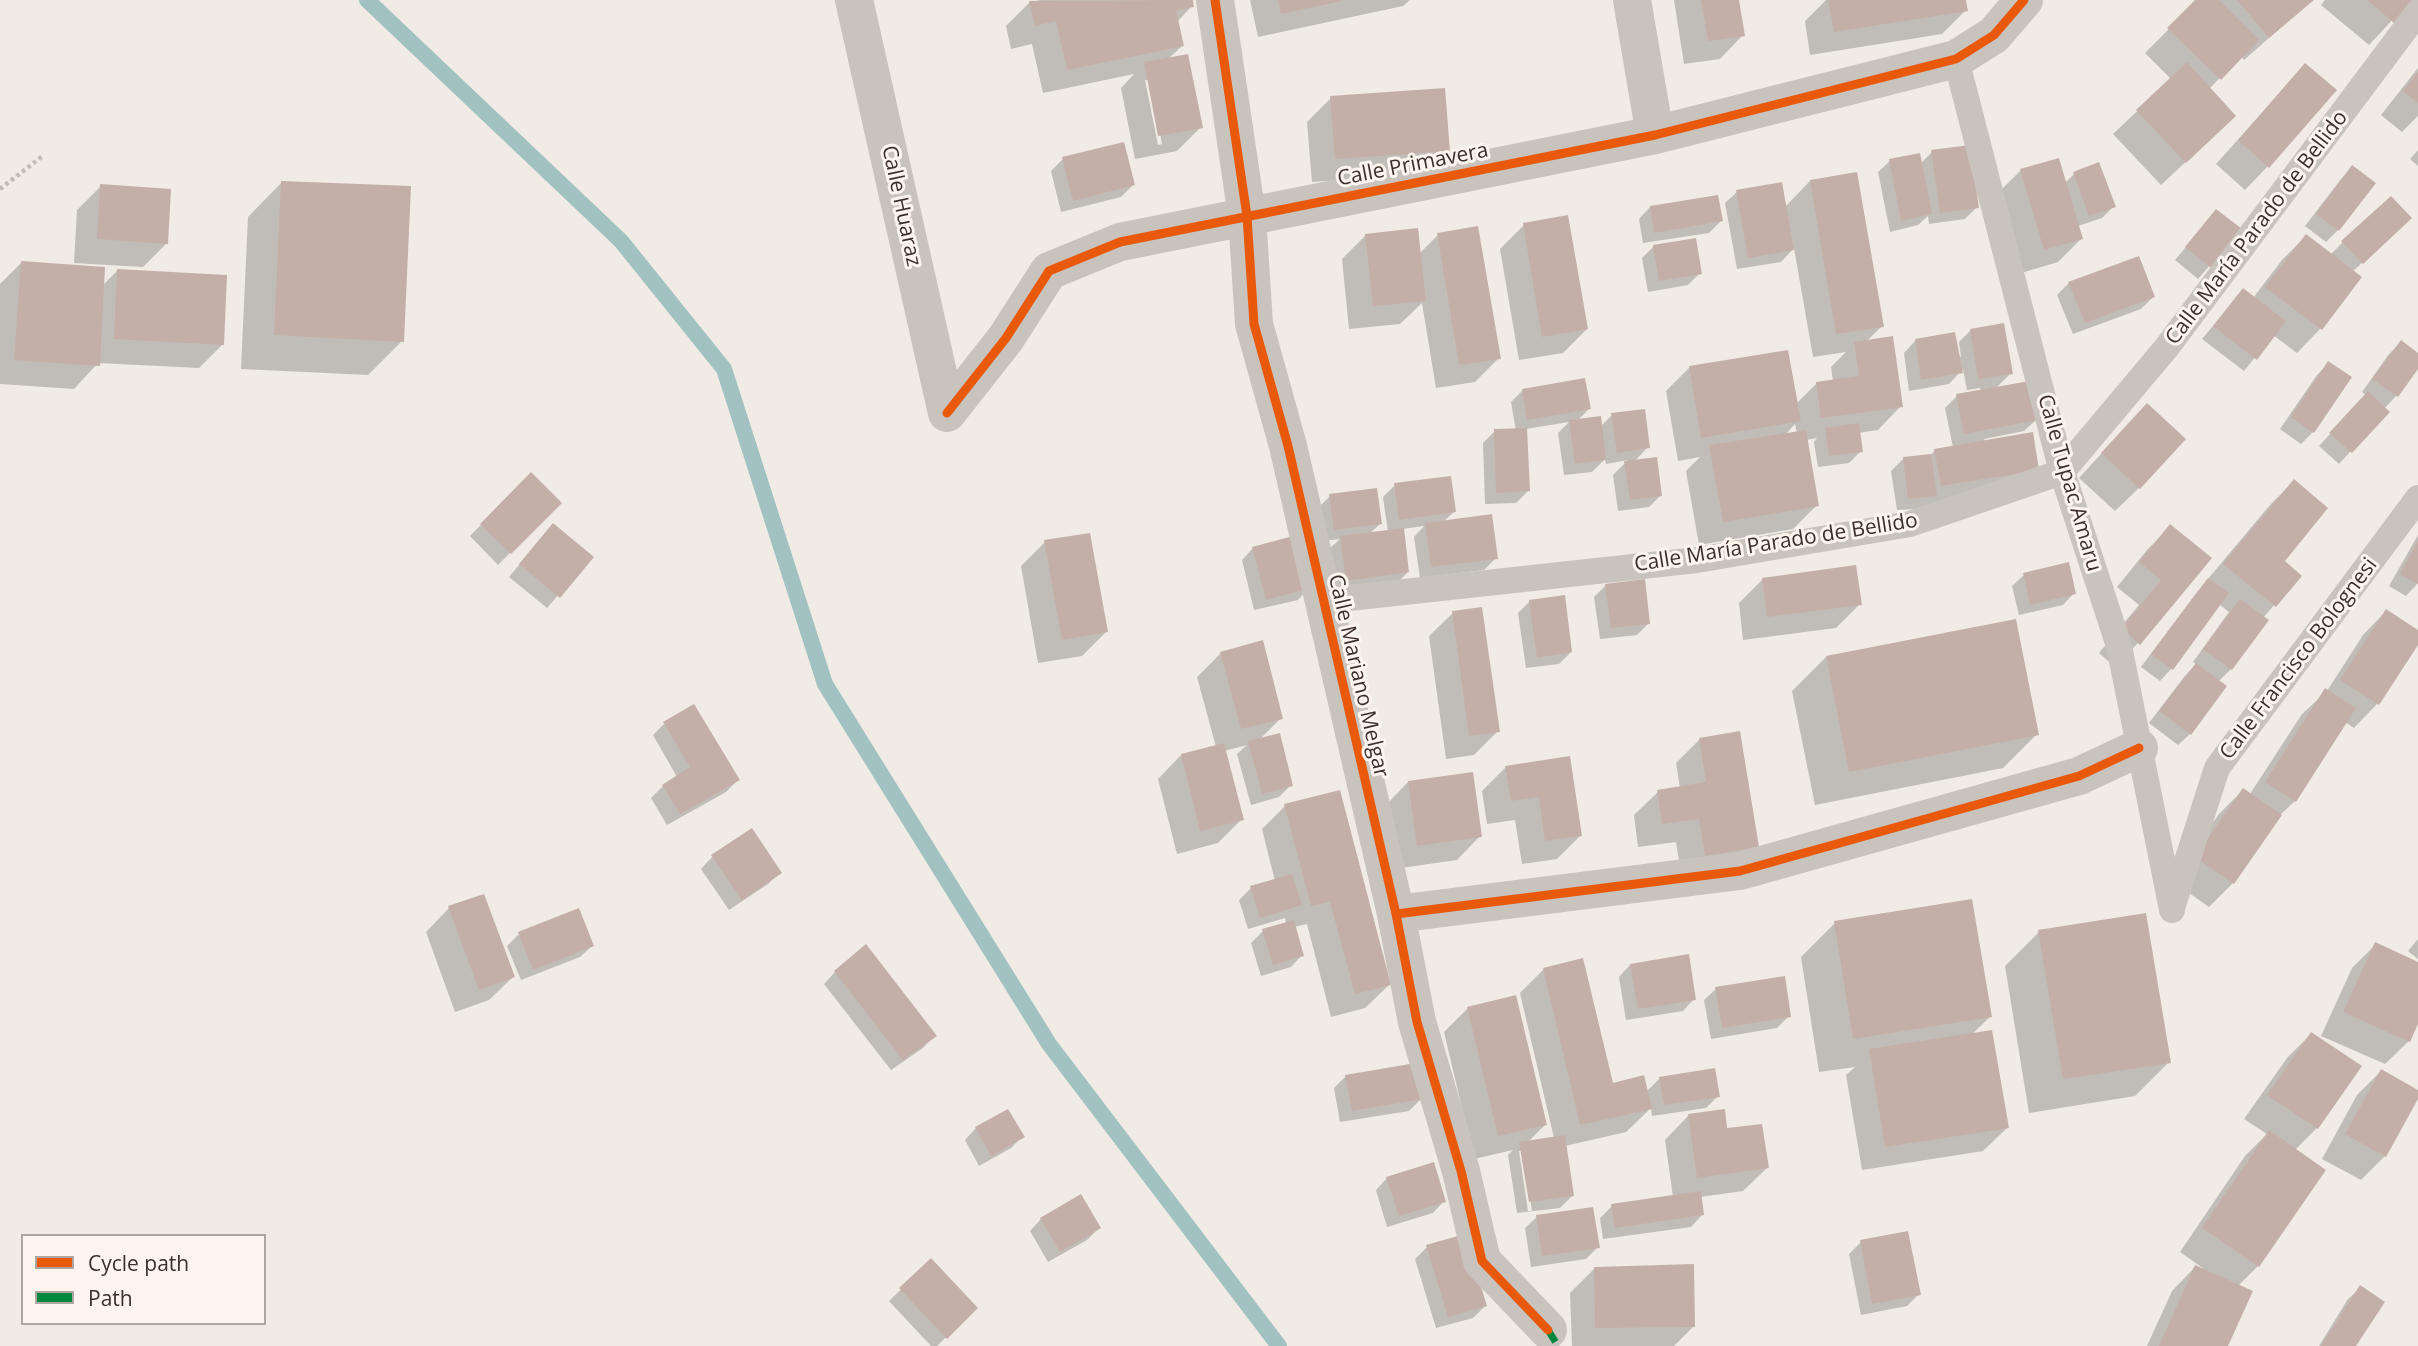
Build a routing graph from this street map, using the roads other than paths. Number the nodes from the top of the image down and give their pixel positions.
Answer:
1 (854, 0) edge
2 (1215, 0) edge
3 (1632, 0) edge
4 (2024, 0) edge
5 (2418, 12) edge
6 (1991, 18) edge
7 (1956, 59) junction
8 (1655, 135) junction
9 (1247, 216) junction
10 (947, 413) joint
11 (2062, 472) junction
12 (2418, 498) edge
13 (1322, 601) junction
14 (2140, 748) junction
15 (2172, 909) joint
16 (1396, 914) junction
17 (1548, 1330) dead end

1 - 10 street, Calle Huaraz
2 - 9 street, Calle Mariano Melgar
3 - 8 street
4 - 6 street, Calle Primavera
5 - 11 lane, Calle María Parado de Bellido
6 - 7 street, Calle Primavera
7 - 8 street, Calle Primavera
7 - 11 lane, Calle Tupac Amaru
8 - 9 street, Calle Primavera
9 - 10 street, Calle Primavera
9 - 13 street, Calle Mariano Melgar
11 - 13 lane, Calle María Parado de Bellido
11 - 14 lane, Calle Tupac Amaru
12 - 15 lane, Calle Francisco Bolognesi
13 - 16 street, Calle Mariano Melgar
14 - 15 lane, Calle Tupac Amaru
14 - 16 street
16 - 17 street, Calle Mariano Melgar

